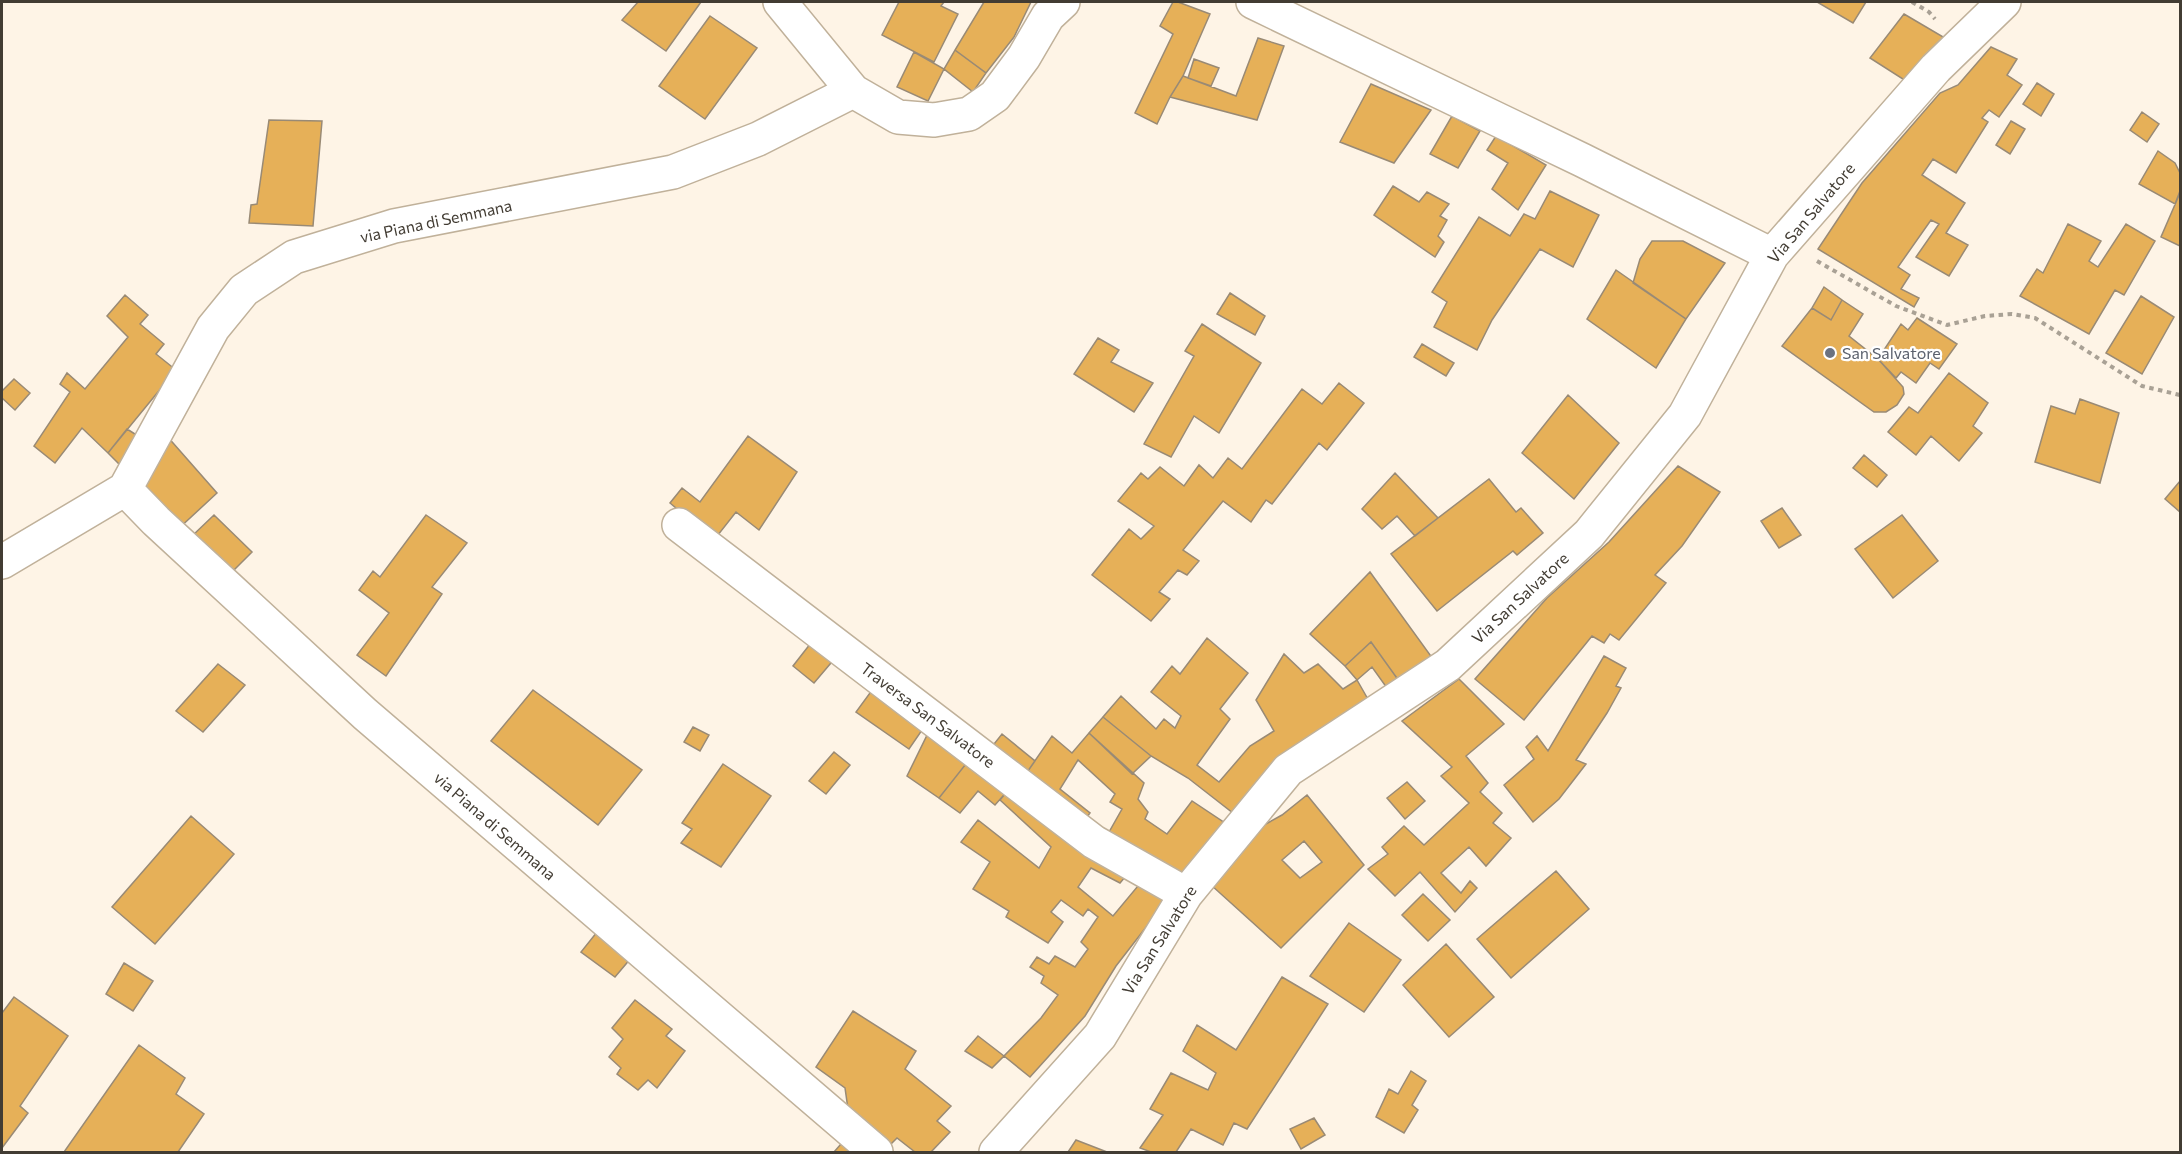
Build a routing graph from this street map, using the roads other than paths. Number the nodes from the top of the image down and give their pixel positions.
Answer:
1 (780, 2) edge
2 (1063, 2) edge
3 (1253, 2) edge
4 (2004, 2) edge
5 (853, 91) junction
6 (1778, 249) junction
7 (124, 489) junction
8 (679, 525) dead end
9 (2, 562) edge
10 (1186, 894) junction
11 (876, 1152) edge
12 (996, 1152) edge

1 - 5 street
2 - 5 street
3 - 6 street
4 - 6 street, Via San Salvatore
5 - 7 street, via Piana di Semmana
6 - 10 street, Via San Salvatore
7 - 9 street
7 - 11 street, via Piana di Semmana
8 - 10 street, Traversa San Salvatore
10 - 12 street, Via San Salvatore

